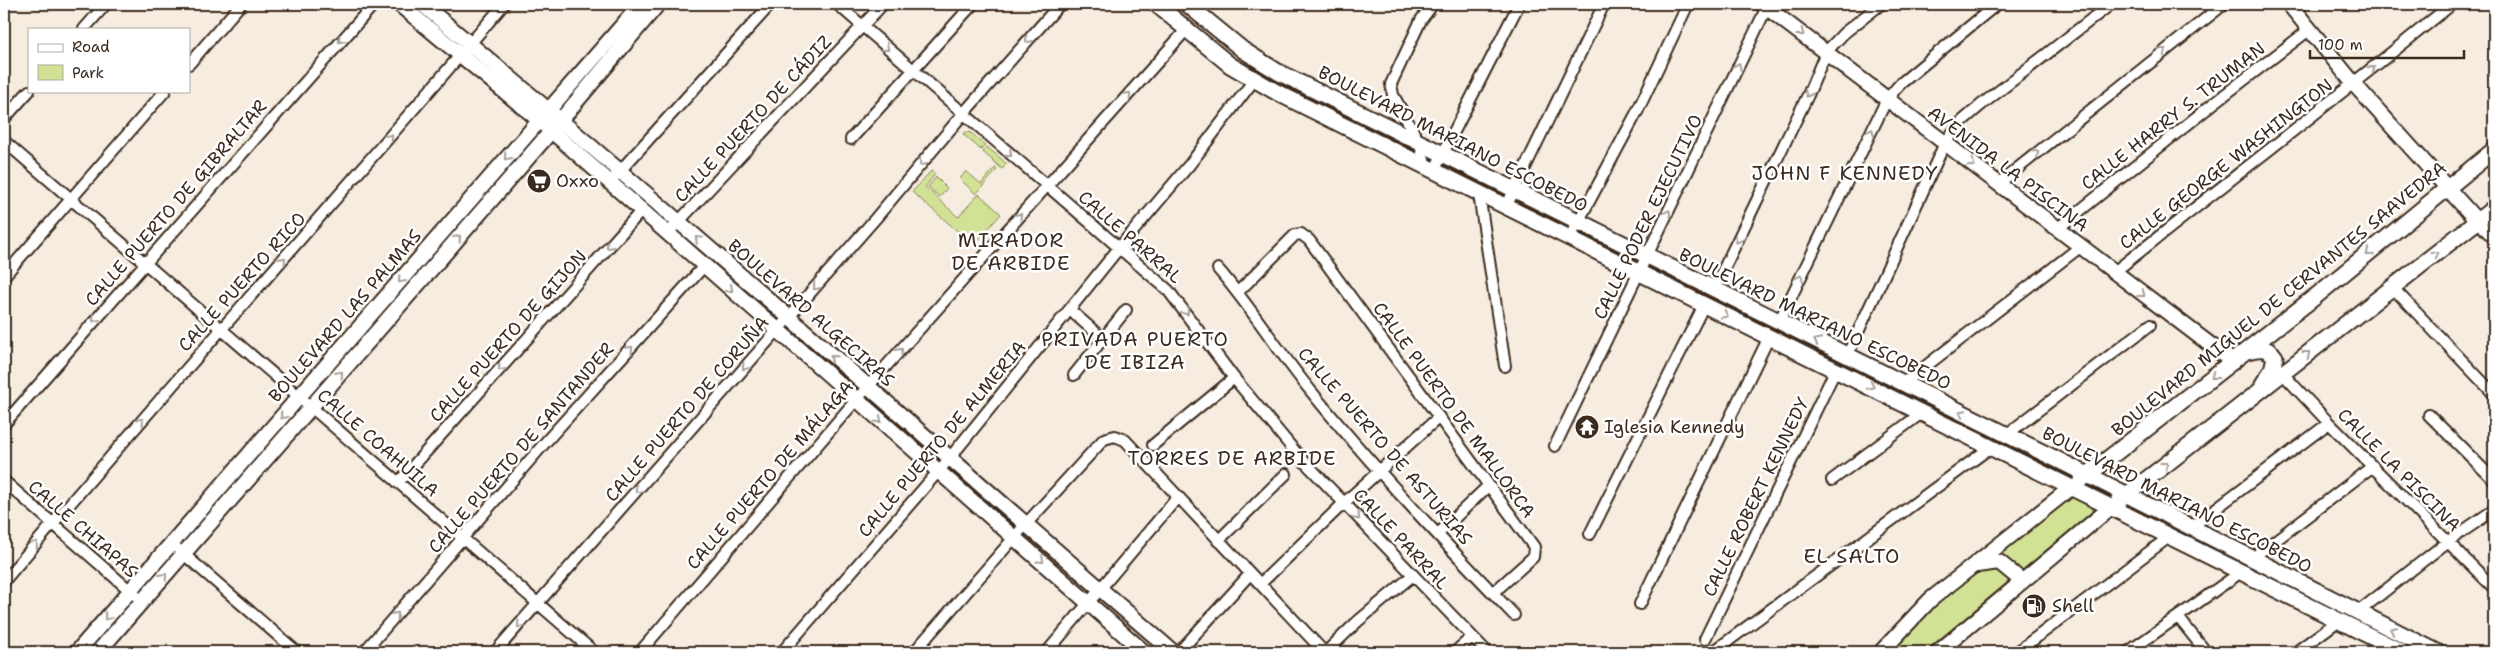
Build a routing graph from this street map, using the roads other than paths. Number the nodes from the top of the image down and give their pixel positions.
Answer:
1 (106, 4) edge
2 (241, 4) edge
3 (374, 4) edge
4 (399, 4) edge
5 (422, 4) edge
6 (504, 4) edge
7 (641, 4) edge
8 (658, 4) edge
9 (770, 4) edge
10 (837, 4) edge
11 (883, 4) edge
12 (973, 4) edge
13 (1060, 4) edge
14 (1156, 4) edge
15 (1187, 4) edge
16 (1433, 4) edge
17 (1519, 4) edge
18 (1604, 4) edge
19 (1688, 4) edge
20 (1881, 4) edge
21 (1998, 4) edge
22 (2112, 4) edge
23 (2224, 4) edge
24 (2288, 4) edge
25 (2452, 4) edge
26 (1766, 5) edge
27 (861, 26) junction
28 (85, 28) edge
29 (1186, 30) junction
30 (2309, 30) junction
31 (470, 43) junction
32 (1826, 52) junction
33 (460, 54) junction
34 (190, 63) edge
35 (912, 70) junction
36 (1254, 80) junction
37 (2354, 84) junction
38 (28, 92) edge
39 (163, 92) edge
40 (1887, 99) junction
41 (963, 114) junction
42 (544, 115) junction
43 (4, 119) edge
44 (556, 126) junction
45 (851, 139) dead end
46 (4, 141) edge
47 (1420, 142) junction
48 (1945, 143) junction
49 (2494, 150) edge
50 (1442, 153) junction
51 (1430, 169) junction
52 (621, 170) junction
53 (610, 182) junction
54 (1998, 184) junction
55 (1047, 186) junction
56 (2447, 189) junction
57 (1514, 190) junction
58 (1479, 194) junction
59 (70, 198) junction
60 (1506, 207) junction
61 (2494, 208) edge
62 (642, 210) junction
63 (2476, 221) junction
64 (679, 222) junction
65 (1578, 222) junction
66 (2057, 229) junction
67 (668, 234) junction
68 (1570, 239) junction
69 (2494, 239) edge
70 (2080, 247) junction
71 (1119, 248) junction
72 (1647, 257) junction
73 (145, 262) junction
74 (704, 266) junction
75 (1218, 269) dead end
76 (1639, 273) junction
77 (2113, 273) junction
78 (4, 276) edge
79 (2392, 288) junction
80 (1714, 289) junction
81 (1238, 292) junction
82 (1704, 305) junction
83 (1070, 310) junction
84 (1126, 310) dead end
85 (788, 318) junction
86 (1779, 322) junction
87 (2150, 325) dead end
88 (222, 328) junction
89 (777, 331) junction
90 (1769, 337) junction
91 (1103, 339) junction
92 (2247, 351) junction
93 (1847, 356) junction
94 (2233, 362) junction
95 (1505, 366) dead end
96 (1836, 369) junction
97 (2282, 374) junction
98 (1074, 375) dead end
99 (1234, 378) junction
100 (1904, 383) junction
101 (868, 387) junction
102 (2494, 394) edge
103 (2254, 395) junction
104 (300, 396) junction
105 (856, 400) junction
106 (311, 406) junction
107 (1922, 412) junction
108 (2430, 415) dead end
109 (1439, 417) junction
110 (2328, 423) junction
111 (4, 424) edge
112 (2006, 435) junction
113 (1153, 445) dead end
114 (1555, 446) dead end
115 (1991, 447) junction
116 (949, 459) junction
117 (2373, 466) junction
118 (939, 470) junction
119 (1380, 470) junction
120 (1286, 474) dead end
121 (2088, 475) junction
122 (1832, 480) dead end
123 (2494, 480) edge
124 (4, 481) edge
125 (398, 483) junction
126 (1488, 486) junction
127 (2072, 487) junction
128 (2126, 495) junction
129 (1177, 498) junction
130 (1344, 503) junction
131 (2110, 508) junction
132 (2494, 510) edge
133 (52, 524) junction
134 (1026, 524) junction
135 (2190, 528) junction
136 (1439, 533) junction
137 (1590, 534) dead end
138 (463, 537) junction
139 (1015, 537) junction
140 (2169, 537) junction
141 (1218, 541) junction
142 (2447, 542) junction
143 (172, 544) junction
144 (183, 554) junction
145 (2251, 559) junction
146 (1971, 567) junction
147 (2241, 572) junction
148 (1250, 574) junction
149 (1412, 576) junction
150 (4, 581) edge
151 (2022, 581) junction
152 (1260, 584) junction
153 (2494, 588) edge
154 (1102, 590) junction
155 (129, 591) junction
156 (1493, 593) junction
157 (142, 601) junction
158 (538, 604) junction
159 (1090, 604) junction
160 (1640, 604) dead end
161 (2358, 612) junction
162 (1514, 615) dead end
163 (2178, 617) junction
164 (2338, 621) junction
165 (1472, 637) junction
166 (1704, 639) dead end
167 (104, 650) edge
168 (77, 652) edge
169 (297, 652) edge
170 (364, 652) edge
171 (495, 652) edge
172 (594, 652) edge
173 (640, 652) edge
174 (782, 652) edge
175 (914, 652) edge
176 (1047, 652) edge
177 (1144, 652) edge
178 (1173, 652) edge
179 (1180, 652) edge
180 (1325, 652) edge
181 (1455, 652) edge
182 (1487, 652) edge
183 (1713, 652) edge
184 (1881, 652) edge
185 (1938, 652) edge
186 (2017, 652) edge
187 (2128, 652) edge
188 (2206, 652) edge
189 (2296, 652) edge
190 (2402, 652) edge
191 (2437, 652) edge

1 - 28 street
2 - 34 street
3 -> 73 street, CALLE PUERTO DE GIBRALTAR
4 - 33 street, BOULEVARD ALGECIRAS
5 - 31 street, BOULEVARD ALGECIRAS
6 - 31 street, CALLE PUERTO RICO
7 - 42 street, BOULEVARD LAS PALMAS
8 - 44 street, BOULEVARD LAS PALMAS
9 - 52 street
10 - 27 street, CALLE PARRAL
11 - 27 street, CALLE PUERTO DE CÁDIZ
12 - 35 street
13 -> 41 street, CALLE PUERTO DE CORUÑA
14 - 29 main road, BOULEVARD MARIANO ESCOBEDO
15 - 47 main road, BOULEVARD MARIANO ESCOBEDO
16 - 47 street
17 - 50 street
18 - 57 street
19 - 65 street
20 - 32 street
21 - 40 street
22 - 48 street
54 -> 23 street
24 - 30 street
37 -> 25 street, CALLE GEORGE WASHINGTON
26 -> 32 street, AVENIDA LA PISCINA
72 -> 26 street, CALLE PODER EJECUTIVO
27 -> 35 street, CALLE PARRAL
27 - 64 street, CALLE PUERTO DE CÁDIZ
29 - 36 main road, BOULEVARD MARIANO ESCOBEDO
55 -> 29 street, CALLE PUERTO DE MÁLAGA
30 - 37 street
30 - 66 street, CALLE HARRY S. TRUMAN
31 - 33 street, CALLE PUERTO RICO
31 - 42 street, BOULEVARD ALGECIRAS
32 - 40 street, AVENIDA LA PISCINA
32 -> 80 street
33 - 42 street, BOULEVARD ALGECIRAS
88 -> 33 street, CALLE PUERTO RICO
35 - 41 street, CALLE PARRAL
35 - 45 street
36 - 51 main road, BOULEVARD MARIANO ESCOBEDO
36 - 71 street, CALLE PUERTO DE ALMERIA
37 - 56 street
37 - 77 street, CALLE GEORGE WASHINGTON
38 - 43 street
39 - 59 street
40 - 48 street, AVENIDA LA PISCINA
86 -> 40 street
41 -> 55 street, CALLE PARRAL
41 -> 85 street, CALLE PUERTO DE CORUÑA
42 - 44 street, BOULEVARD ALGECIRAS
42 -> 104 street, BOULEVARD LAS PALMAS
44 - 52 street, BOULEVARD ALGECIRAS
44 - 53 street, BOULEVARD ALGECIRAS
106 -> 44 street, BOULEVARD LAS PALMAS
46 - 59 street, CALLE COAHUILA
47 - 50 main road, BOULEVARD MARIANO ESCOBEDO
47 - 51 street
48 -> 54 street, AVENIDA LA PISCINA
48 - 93 street
49 - 56 main road, BOULEVARD MIGUEL DE CERVANTES SAAVEDRA
50 - 51 street
50 - 57 main road, BOULEVARD MARIANO ESCOBEDO
51 - 58 main road, BOULEVARD MARIANO ESCOBEDO
52 - 53 street
52 - 64 street, BOULEVARD ALGECIRAS
53 - 62 street, BOULEVARD ALGECIRAS
54 - 66 street, AVENIDA LA PISCINA
55 - 71 street, CALLE PARRAL
101 -> 55 street, CALLE PUERTO DE MÁLAGA
56 - 63 street
56 -> 92 main road, BOULEVARD MIGUEL DE CERVANTES SAAVEDRA
57 - 60 street
57 - 65 main road, BOULEVARD MARIANO ESCOBEDO
58 - 60 main road, BOULEVARD MARIANO ESCOBEDO
58 - 95 street
59 - 73 street, CALLE COAHUILA
59 - 78 street
60 - 68 main road, BOULEVARD MARIANO ESCOBEDO
61 - 63 main road
62 - 67 street, BOULEVARD ALGECIRAS
62 -> 125 street, CALLE PUERTO DE GIJON
63 - 69 street
79 -> 63 main road
64 - 67 street, CALLE PUERTO DE CÁDIZ
85 -> 64 street, BOULEVARD ALGECIRAS
65 - 68 street
65 - 72 main road, BOULEVARD MARIANO ESCOBEDO
66 - 70 street, AVENIDA LA PISCINA
67 - 74 street, BOULEVARD ALGECIRAS
68 - 76 main road, BOULEVARD MARIANO ESCOBEDO
70 - 77 street, AVENIDA LA PISCINA
70 - 100 street
71 - 83 street, CALLE PUERTO DE ALMERIA
71 -> 99 street, CALLE PARRAL
72 - 76 street, CALLE PODER EJECUTIVO
72 - 80 main road, BOULEVARD MARIANO ESCOBEDO
73 - 88 street, CALLE COAHUILA
73 -> 111 street, CALLE PUERTO DE GIBRALTAR
74 -> 89 street, BOULEVARD ALGECIRAS
138 -> 74 street, CALLE PUERTO DE SANTANDER
75 - 81 street, CALLE PUERTO DE ASTURIAS
76 - 82 main road, BOULEVARD MARIANO ESCOBEDO
76 - 114 street, CALLE PODER EJECUTIVO
77 -> 94 street, AVENIDA LA PISCINA
97 -> 79 main road
79 - 102 street
80 - 86 main road, BOULEVARD MARIANO ESCOBEDO
81 - 109 street, CALLE PUERTO DE MALLORCA
81 - 119 street, CALLE PUERTO DE ASTURIAS
82 -> 90 main road, BOULEVARD MARIANO ESCOBEDO
82 - 137 street
83 - 91 street
83 - 116 street, CALLE PUERTO DE ALMERIA
84 - 91 street
85 - 89 street, CALLE PUERTO DE CORUÑA
101 -> 85 street, BOULEVARD ALGECIRAS
93 -> 86 main road, BOULEVARD MARIANO ESCOBEDO
87 - 112 street
88 - 104 street, CALLE COAHUILA
133 -> 88 street, CALLE PUERTO RICO
89 - 105 street, BOULEVARD ALGECIRAS
89 -> 158 street, CALLE PUERTO DE CORUÑA
90 - 96 main road, BOULEVARD MARIANO ESCOBEDO
90 - 160 street
91 - 98 street
92 - 94 main road, BOULEVARD MIGUEL DE CERVANTES SAAVEDRA
92 - 103 main road
93 - 100 main road, BOULEVARD MARIANO ESCOBEDO
94 -> 121 main road, BOULEVARD MIGUEL DE CERVANTES SAAVEDRA
96 -> 107 main road, BOULEVARD MARIANO ESCOBEDO
96 - 166 street, CALLE ROBERT KENNEDY
97 - 103 main road
97 - 110 street, CALLE LA PISCINA
99 - 113 street
99 - 130 street, CALLE PARRAL
112 -> 100 main road, BOULEVARD MARIANO ESCOBEDO
101 - 105 street, CALLE PUERTO DE MÁLAGA
101 - 116 street, BOULEVARD ALGECIRAS
128 -> 103 main road
104 - 106 street, CALLE COAHUILA
104 -> 143 street, BOULEVARD LAS PALMAS
105 -> 118 street, BOULEVARD ALGECIRAS
105 - 173 street, CALLE PUERTO DE MÁLAGA
106 - 125 street, CALLE COAHUILA
106 - 144 street, BOULEVARD LAS PALMAS
107 - 115 main road, BOULEVARD MARIANO ESCOBEDO
107 - 122 street
108 - 123 street
109 - 119 street
109 - 126 street, CALLE PUERTO DE MALLORCA
110 - 117 street, CALLE LA PISCINA
110 - 135 street
112 - 121 main road, BOULEVARD MARIANO ESCOBEDO
115 - 127 main road, BOULEVARD MARIANO ESCOBEDO
115 - 183 street
116 - 118 street, CALLE PUERTO DE ALMERIA
116 - 134 street, BOULEVARD ALGECIRAS
117 - 142 street, CALLE LA PISCINA
117 - 145 street
118 - 139 street, BOULEVARD ALGECIRAS
118 - 174 street, CALLE PUERTO DE ALMERIA
119 - 130 street
119 - 136 street, CALLE PUERTO DE ASTURIAS
120 - 141 street
121 - 127 main road, BOULEVARD MIGUEL DE CERVANTES SAAVEDRA
121 - 128 main road, BOULEVARD MARIANO ESCOBEDO
124 - 133 street, CALLE CHIAPAS
125 - 138 street, CALLE COAHUILA
126 - 136 street
126 - 156 street, CALLE PUERTO DE MALLORCA
127 - 131 main road, BOULEVARD MARIANO ESCOBEDO
127 - 146 street, BOULEVARD MIGUEL DE CERVANTES SAAVEDRA
128 - 131 main road
128 - 135 main road, BOULEVARD MARIANO ESCOBEDO
129 - 134 street
129 - 141 street
129 - 154 street
130 -> 149 street, CALLE PARRAL
130 - 152 street
131 - 140 main road, BOULEVARD MARIANO ESCOBEDO
131 - 151 street
132 - 142 street
150 -> 133 street, CALLE PUERTO RICO
133 - 155 street, CALLE CHIAPAS
134 - 139 street
134 - 154 street, BOULEVARD ALGECIRAS
135 - 145 main road, BOULEVARD MARIANO ESCOBEDO
136 - 156 street, CALLE PUERTO DE ASTURIAS
138 - 158 street, CALLE COAHUILA
170 -> 138 street, CALLE PUERTO DE SANTANDER
139 -> 159 street, BOULEVARD ALGECIRAS
139 - 175 street
140 - 147 main road, BOULEVARD MARIANO ESCOBEDO
140 - 186 street
141 - 148 street
142 - 153 street, CALLE LA PISCINA
142 - 161 street
143 - 144 street
143 - 155 street, BOULEVARD LAS PALMAS
157 -> 144 street, BOULEVARD LAS PALMAS
144 - 169 street
145 - 161 main road, BOULEVARD MARIANO ESCOBEDO
146 - 151 street
146 - 184 street, BOULEVARD MIGUEL DE CERVANTES SAAVEDRA
147 - 163 street
147 - 164 main road, BOULEVARD MARIANO ESCOBEDO
148 - 152 street
148 - 179 street
149 - 165 street, CALLE PARRAL
149 - 180 street
151 - 185 street
152 - 180 street
154 - 159 street
154 - 178 street, BOULEVARD ALGECIRAS
155 - 157 street, CALLE CHIAPAS
155 -> 168 street, BOULEVARD LAS PALMAS
156 - 162 street, CALLE PUERTO DE ASTURIAS
157 - 167 street, BOULEVARD LAS PALMAS
158 -> 171 street, CALLE PUERTO DE CORUÑA
158 - 172 street, CALLE COAHUILA
159 - 176 street
159 - 177 street, BOULEVARD ALGECIRAS
191 -> 161 main road, BOULEVARD MARIANO ESCOBEDO
163 - 187 street
163 - 188 street
164 - 189 street
164 - 190 main road, BOULEVARD MARIANO ESCOBEDO
165 - 181 street
165 - 182 street, CALLE PARRAL

